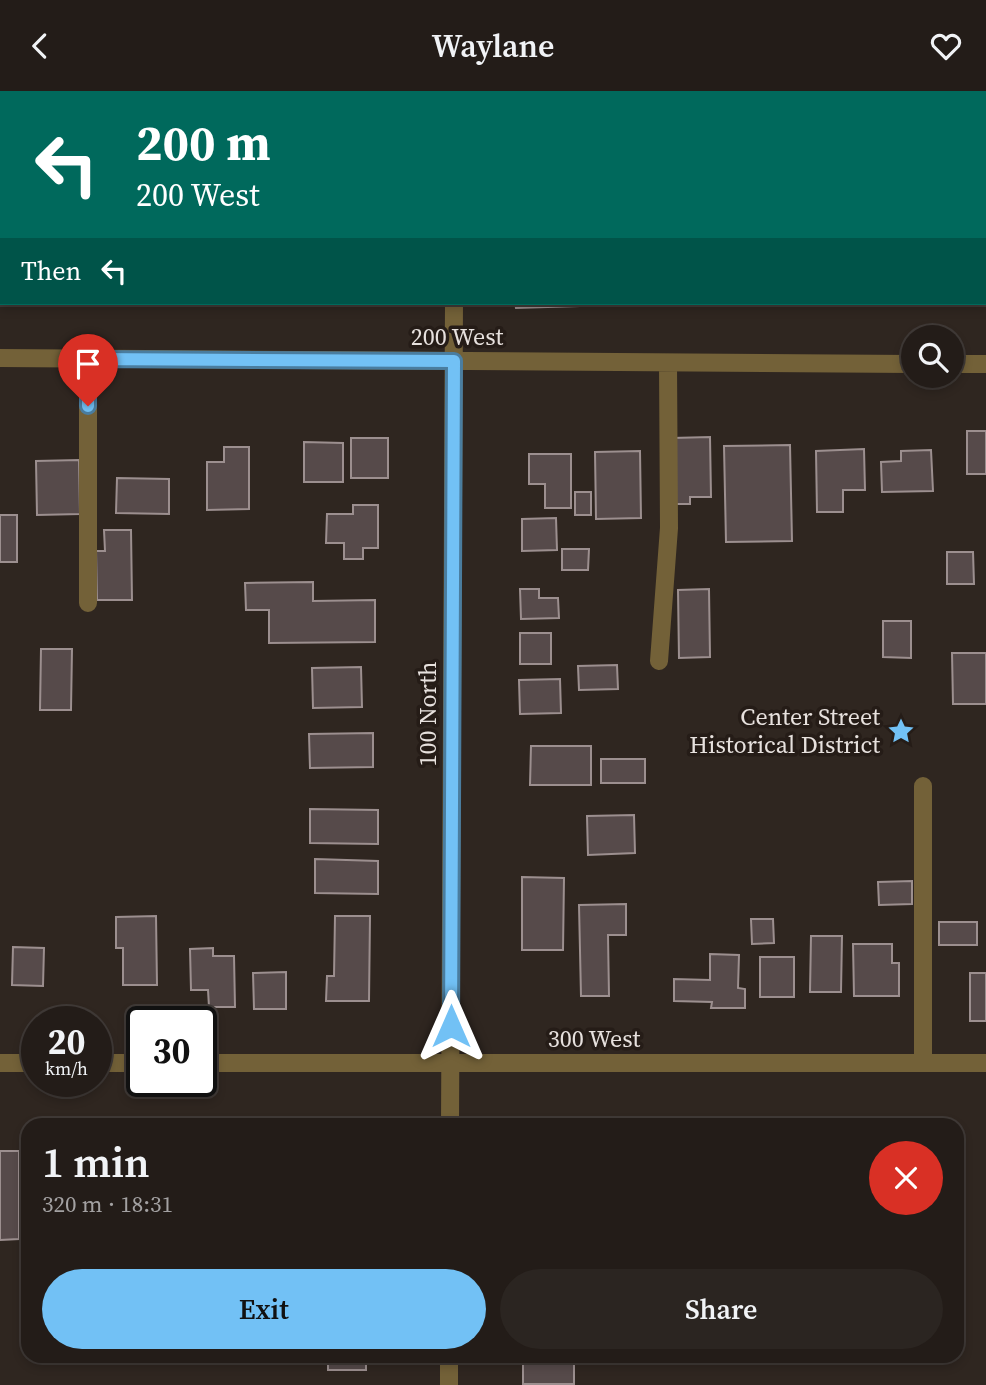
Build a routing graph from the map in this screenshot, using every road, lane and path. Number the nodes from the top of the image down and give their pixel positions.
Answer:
1 (454, 305) edge
2 (0, 358) edge
3 (88, 359) junction
4 (454, 361) junction
5 (668, 363) junction
6 (901, 364) edge
7 (964, 364) edge
8 (986, 364) edge
9 (88, 603) dead end
10 (659, 661) dead end
11 (923, 786) dead end
12 (0, 1063) edge
13 (21, 1063) edge
14 (217, 1063) edge
15 (451, 1063) junction
16 (923, 1063) junction
17 (986, 1063) edge
18 (450, 1118) edge
19 (450, 1363) edge
20 (449, 1385) edge

1 - 4 street, 100 North
2 - 3 street, 200 West
3 - 4 street, 200 West
3 - 9 street
4 - 5 street, 200 West
4 - 15 street, 100 North
5 - 6 street, 200 West
5 - 10 street
7 - 8 street
11 - 16 street
12 - 13 street
14 - 15 street, 300 West
15 - 16 street, 300 West
15 - 18 street, 100 North
16 - 17 street, 300 West
19 - 20 street

